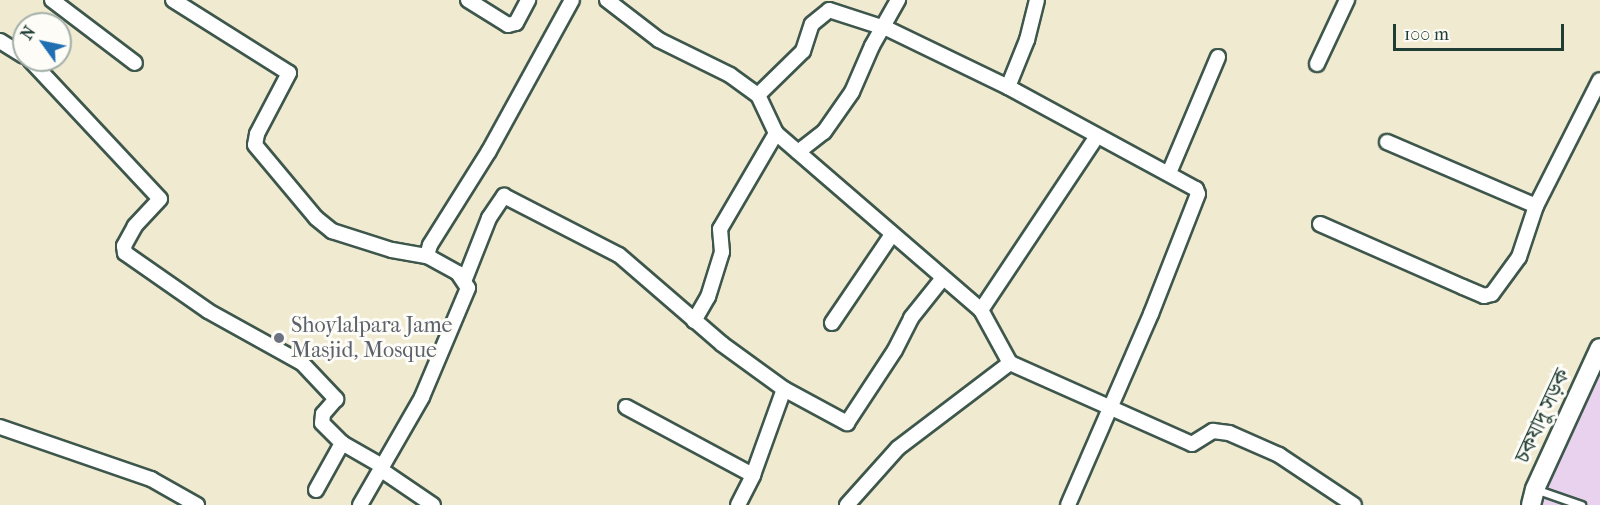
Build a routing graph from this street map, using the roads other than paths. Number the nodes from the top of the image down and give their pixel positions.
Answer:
1 (52, 0) edge
2 (173, 0) edge
3 (468, 0) edge
4 (528, 0) edge
5 (572, 0) edge
6 (607, 0) edge
7 (898, 0) edge
8 (1037, 0) edge
9 (1347, 0) edge
10 (883, 27) junction
11 (1218, 57) dead end
12 (135, 63) dead end
13 (1317, 64) dead end
14 (41, 72) edge
15 (1600, 80) edge
16 (1008, 87) junction
17 (758, 95) junction
18 (776, 133) junction
19 (1096, 136) junction
20 (1387, 142) dead end
21 (798, 152) junction
22 (1169, 173) junction
23 (1536, 206) junction
24 (1320, 224) dead end
25 (891, 236) junction
26 (427, 256) junction
27 (944, 278) junction
28 (465, 279) junction
29 (981, 310) junction
30 (694, 321) junction
31 (832, 323) dead end
32 (1600, 348) edge
33 (1010, 363) junction
34 (784, 389) junction
35 (626, 407) dead end
36 (1113, 408) junction
37 (0, 427) edge
38 (342, 443) junction
39 (381, 467) junction
40 (753, 475) junction
41 (316, 490) dead end
42 (1533, 497) edge
43 (1333, 499) edge
44 (197, 505) edge
45 (360, 505) edge
46 (433, 505) edge
47 (738, 505) edge
48 (847, 505) edge
49 (1068, 505) edge
50 (1354, 505) edge
51 (1581, 505) edge

1 - 12 street
2 - 26 street
3 - 4 street
5 - 26 street
6 - 17 street
7 - 10 street
8 - 16 street
9 - 13 street
10 - 16 street
10 - 17 street
10 - 21 street
11 - 22 street
14 - 38 street
15 - 23 street
16 - 19 street
17 - 18 street
18 - 21 street
18 - 30 street
19 - 22 street
19 - 29 street
20 - 23 street
21 - 25 street
22 - 36 street
23 - 24 street
25 - 27 street
25 - 31 street
26 - 28 street
27 - 29 street
27 - 34 street
28 - 30 street
28 - 39 street
29 - 33 street
30 - 34 street
32 - 42 street, চকযাদু সড়ক
33 - 36 street
33 - 48 street
34 - 40 street
35 - 40 street
36 - 43 street
36 - 49 street
37 - 44 street
38 - 39 street
38 - 41 street
39 - 45 street
39 - 46 street
40 - 47 street
42 - 51 lane
43 - 50 street

